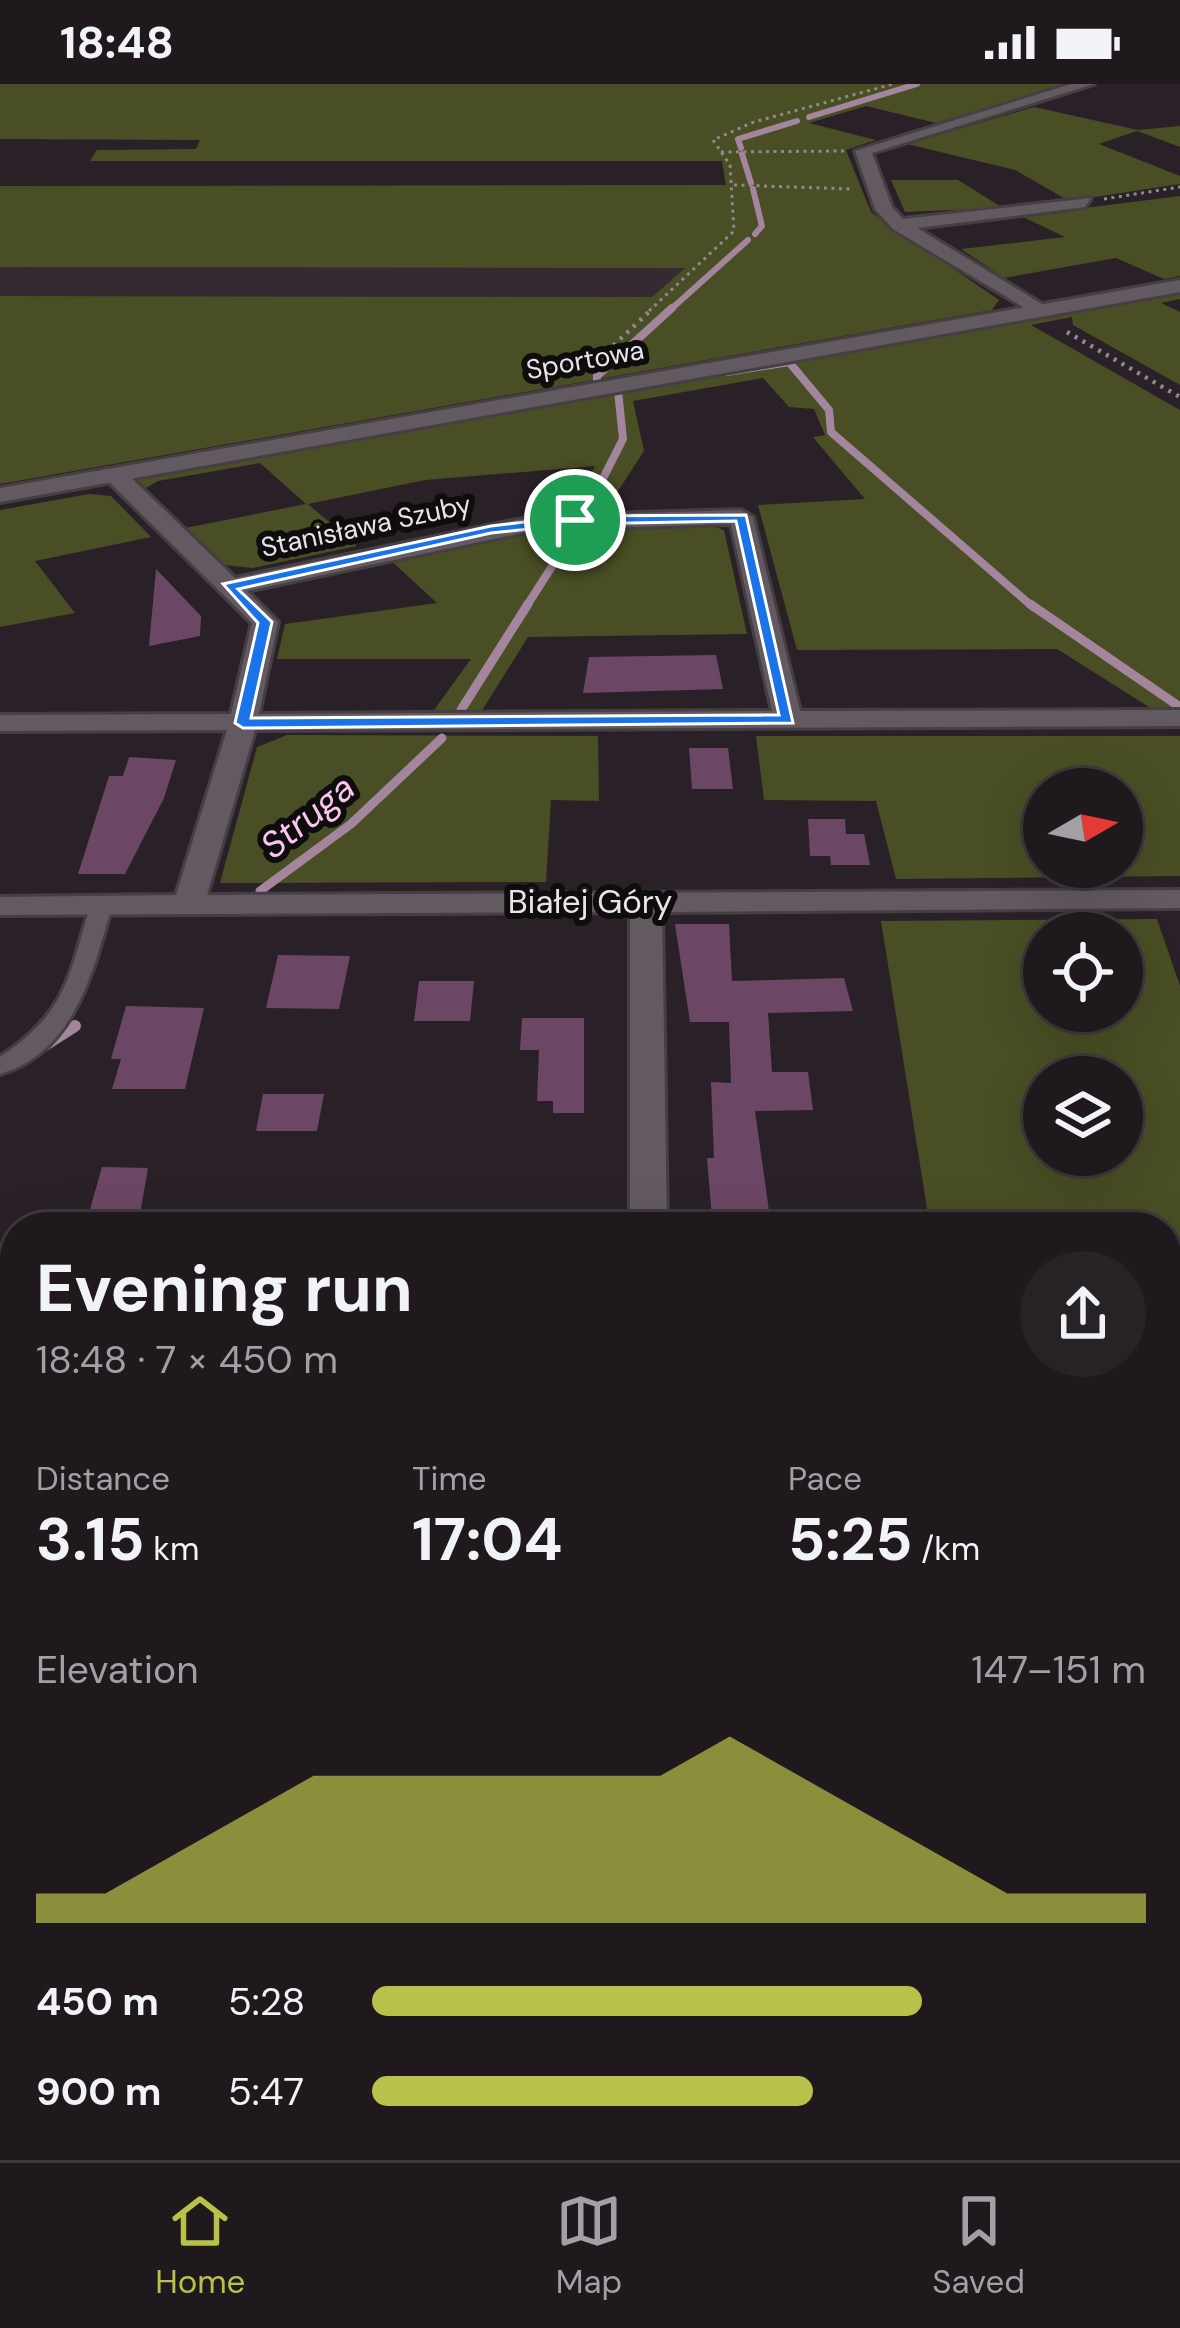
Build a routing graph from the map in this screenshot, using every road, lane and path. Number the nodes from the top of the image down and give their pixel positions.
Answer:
1 (893, 84) edge
2 (1088, 84) edge
3 (720, 152) junction
4 (863, 152) junction
5 (734, 185) junction
6 (1180, 187) edge
7 (876, 188) junction
8 (1085, 202) joint
9 (899, 225) junction
10 (1180, 286) edge
11 (1035, 311) junction
12 (583, 392) junction
13 (1180, 397) edge
14 (114, 474) junction
15 (0, 495) edge
16 (228, 587) junction
17 (1180, 718) edge
18 (788, 720) junction
19 (0, 722) edge
20 (243, 723) junction
21 (1180, 899) edge
22 (646, 901) junction
23 (189, 904) junction
24 (0, 906) edge
25 (101, 906) junction
26 (0, 1066) edge
27 (648, 1212) edge

1 - 3 path
2 - 4 street
3 - 4 path
3 - 5 path
4 - 7 street
5 - 7 path
5 - 12 path
6 - 8 path
7 - 9 street
8 - 9 street
9 - 11 street
10 - 11 street, Sportowa
11 - 12 street, Sportowa
11 - 13 path
12 - 14 street, Sportowa
14 - 15 street, Sportowa
14 - 16 street
16 - 18 street, Stanisława Szuby
16 - 20 street
17 - 18 street
18 - 20 street
19 - 20 street
20 - 23 street
21 - 22 street, Białej Góry
22 - 23 street, Białej Góry
22 - 27 street
23 - 25 street, Białej Góry
24 - 25 street, Białej Góry
25 - 26 lane

